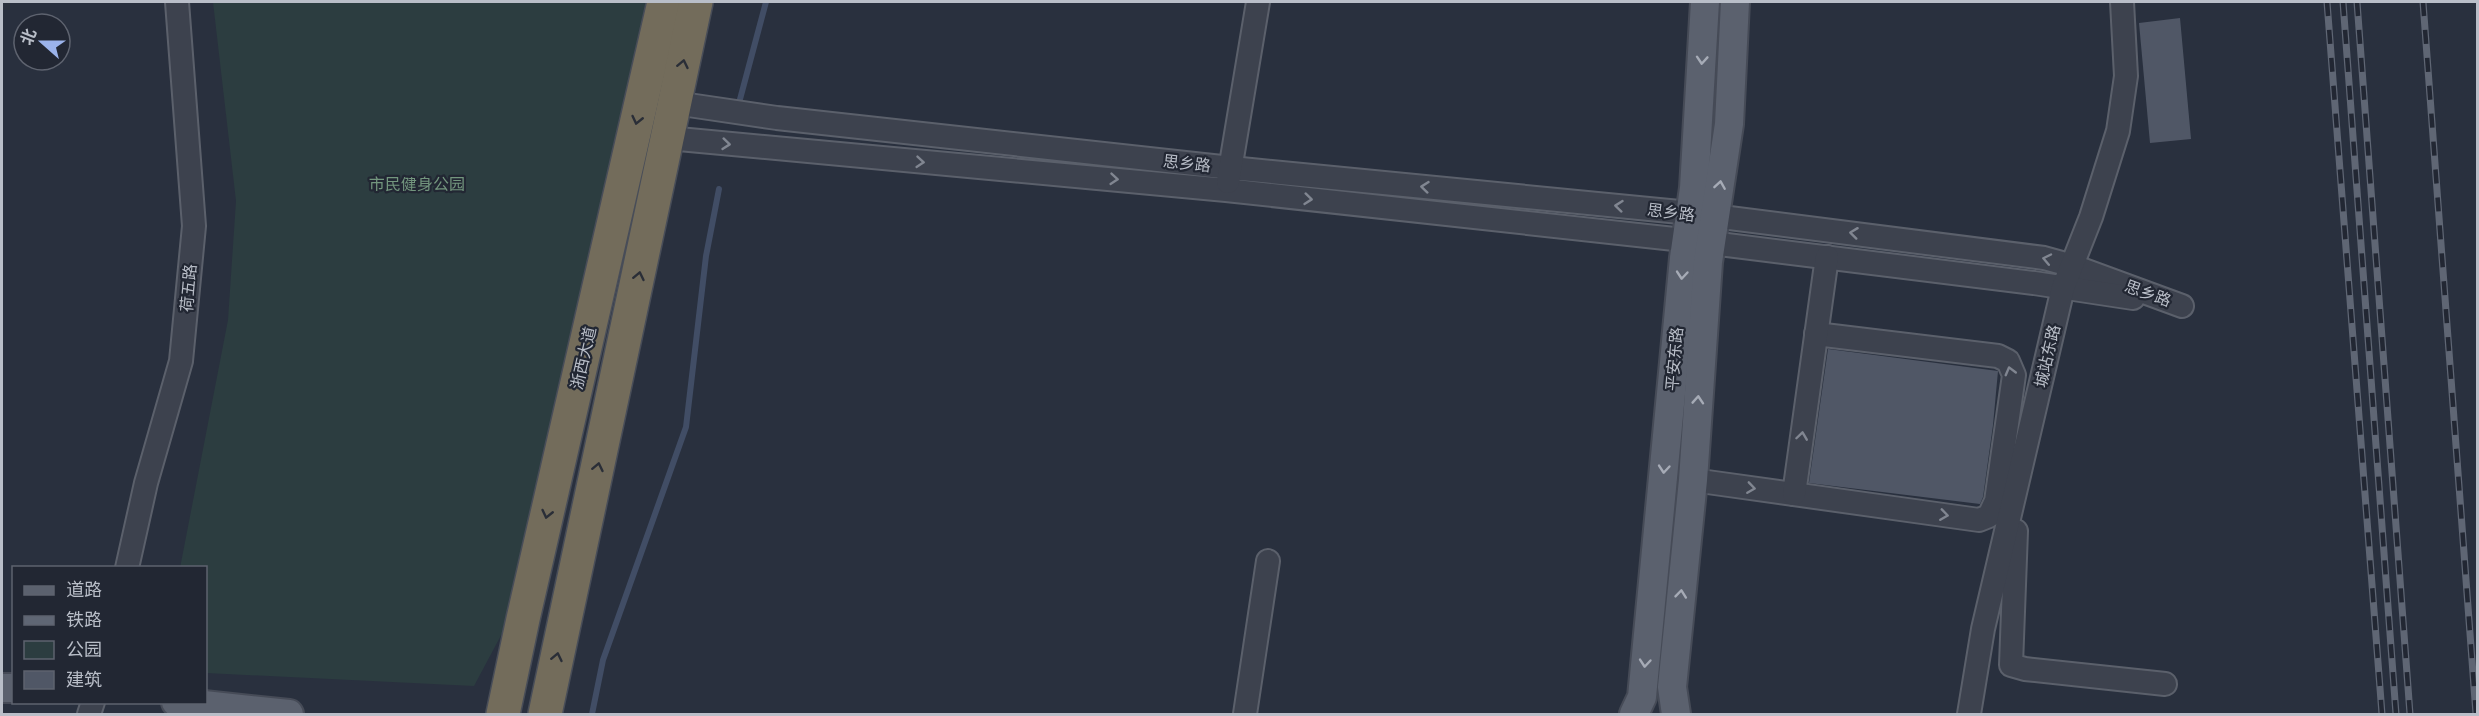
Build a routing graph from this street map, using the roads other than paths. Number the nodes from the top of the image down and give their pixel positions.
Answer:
1 (177, 2) edge
2 (664, 2) edge
3 (696, 2) edge
4 (1258, 2) edge
5 (1704, 2) edge
6 (1735, 2) edge
7 (2122, 2) edge
8 (675, 104) junction
9 (668, 138) junction
10 (1231, 168) junction
11 (1226, 190) junction
12 (1701, 229) junction
13 (1827, 257) junction
14 (2073, 266) junction
15 (2063, 288) junction
16 (1816, 334) junction
17 (2018, 479) junction
18 (1693, 480) junction
19 (146, 483) junction
20 (1794, 494) junction
21 (1268, 561) dead end
22 (114, 566) edge
23 (127, 566) edge
24 (2165, 684) dead end
25 (212, 704) edge
26 (289, 714) edge
27 (503, 714) edge
28 (545, 714) edge
29 (1245, 714) edge
30 (1634, 714) edge
31 (1676, 714) edge
32 (1969, 714) edge

1 - 19 street, 荷五路
2 -> 27 highway, 浙西大道
8 -> 3 highway
4 - 10 street
5 -> 12 main road, 平安东路
12 -> 6 main road, 平安东路
7 - 14 street, 城站东路
8 - 9 highway
8 - 10 street, 思乡路
9 -> 11 street, 思乡路
28 -> 9 highway
10 - 11 street
12 -> 10 street, 思乡路
11 -> 12 street, 思乡路
12 - 13 street, 思乡路
14 -> 12 street, 思乡路
18 -> 12 main road, 平安东路
12 -> 30 main road, 平安东路
13 - 15 street, 思乡路
13 - 16 street
14 - 15 street, 城站东路
14 - 15 street, 思乡路
15 - 17 street, 城站东路
20 -> 16 street
20 -> 16 street
17 - 24 street
17 - 32 street, 城站东路
18 -> 20 street
31 -> 18 main road, 平安东路
19 - 22 street
19 - 23 street, 荷五路
21 - 29 street
25 - 26 main road

